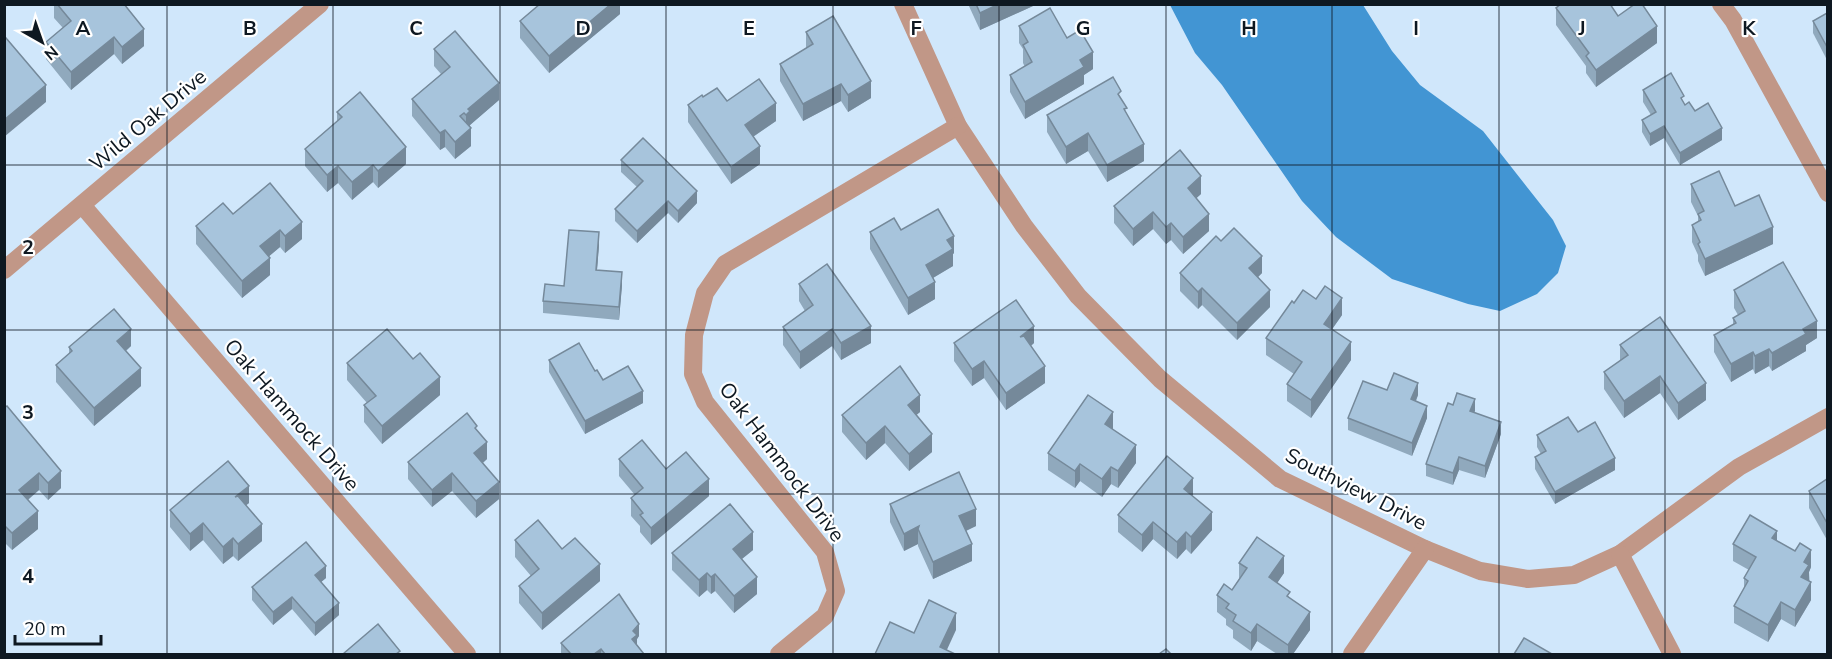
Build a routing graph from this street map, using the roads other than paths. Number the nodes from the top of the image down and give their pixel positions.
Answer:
1 (320, 4) edge
2 (903, 4) edge
3 (1720, 4) edge
4 (958, 126) junction
5 (1827, 193) edge
6 (82, 205) junction
7 (4, 270) edge
8 (1827, 417) edge
9 (1425, 549) junction
10 (1620, 554) junction
11 (467, 654) edge
12 (779, 654) edge
13 (1352, 654) edge
14 (1672, 654) edge

1 - 6 street, Wild Oak Drive
2 - 4 street, Southview Drive
3 - 5 street
4 - 9 street, Southview Drive
4 - 12 street, Oak Hammock Drive
6 - 7 street, Wild Oak Drive
6 - 11 street, Oak Hammock Drive
8 - 10 street, Southview Drive
9 - 10 street, Southview Drive
9 - 13 street
10 - 14 street

